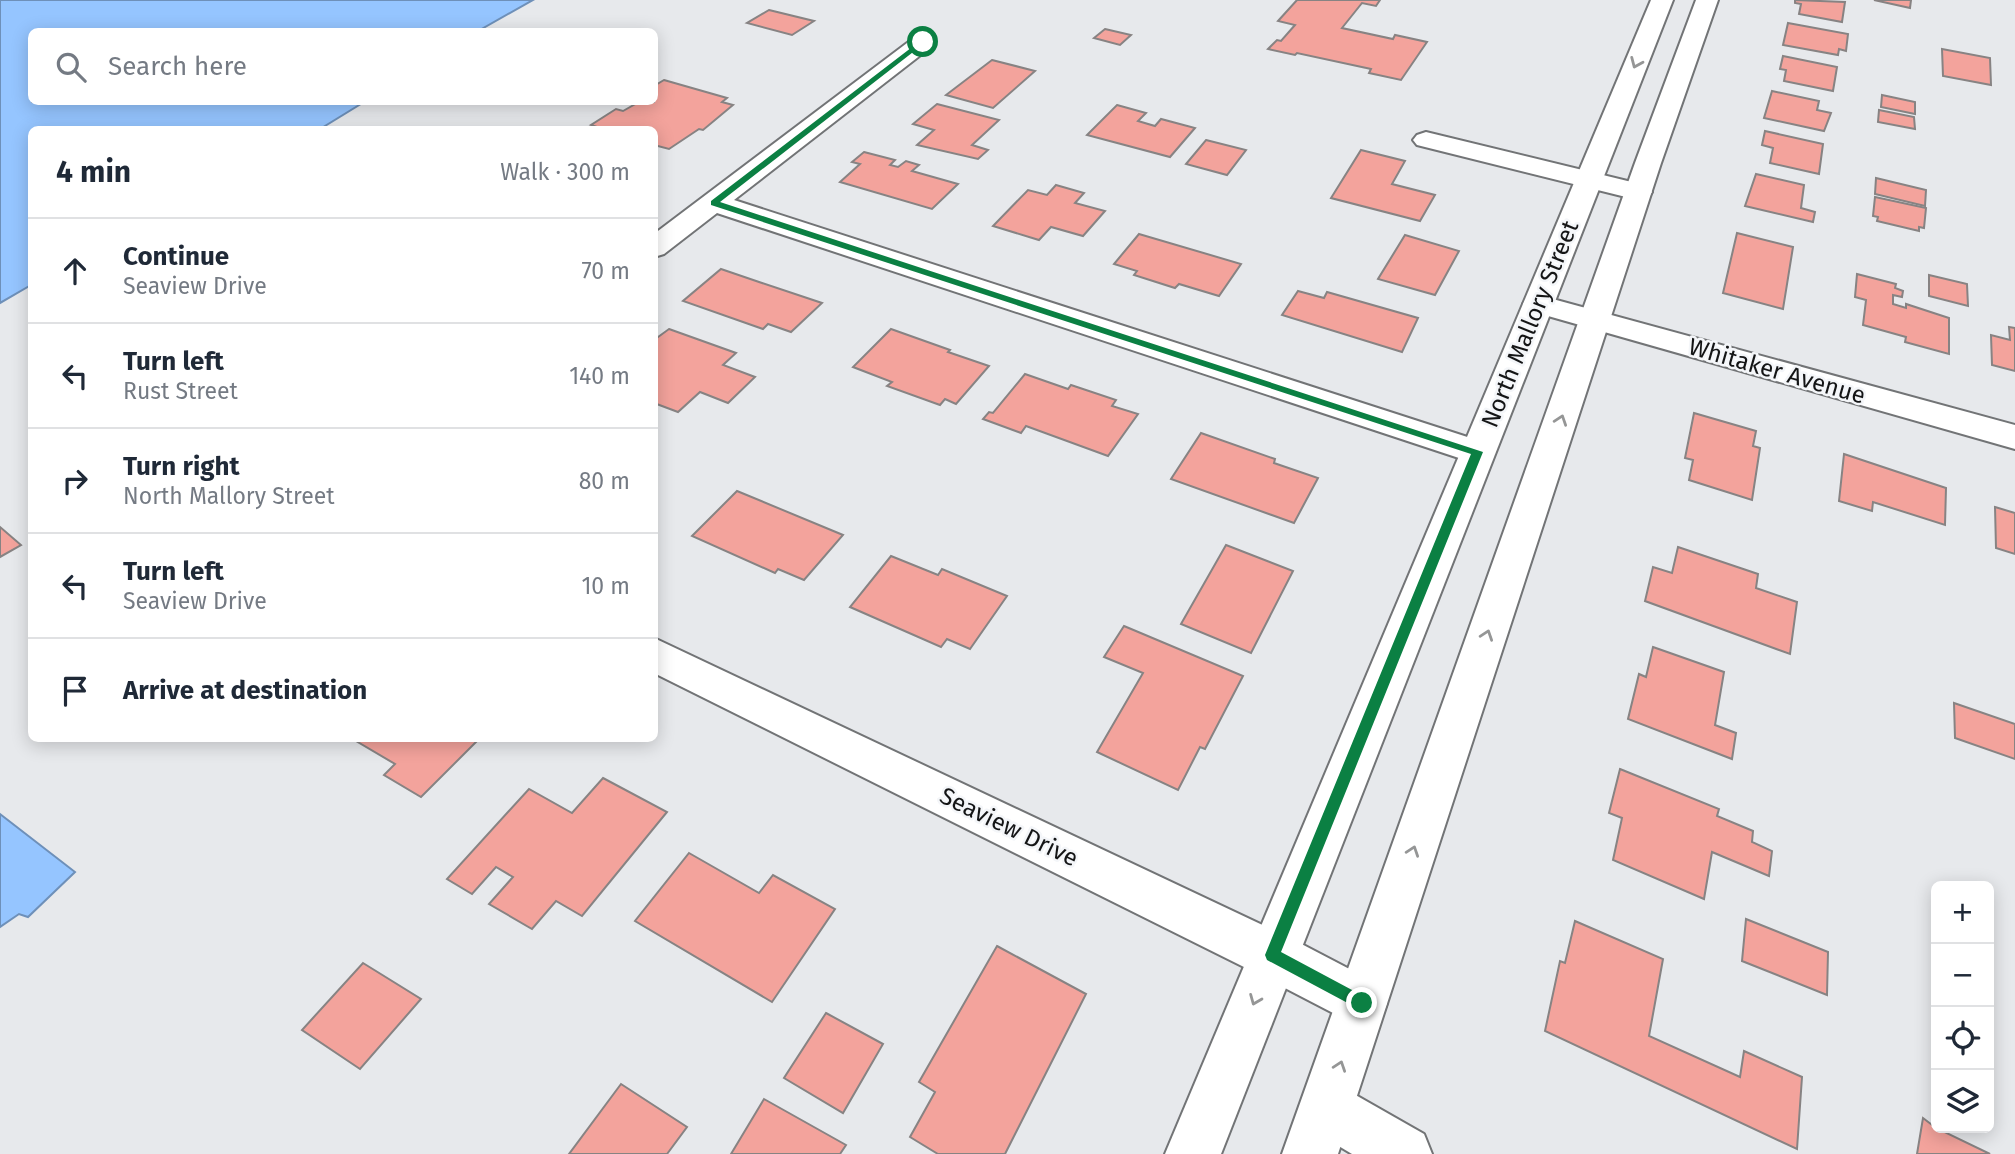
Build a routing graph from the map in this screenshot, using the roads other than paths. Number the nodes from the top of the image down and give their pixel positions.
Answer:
1 (1661, 0) edge
2 (1707, 0) edge
3 (923, 42) dead end
4 (1426, 140) dead end
5 (1588, 180) junction
6 (1638, 192) junction
7 (714, 203) junction
8 (658, 245) edge
9 (1538, 304) junction
10 (1596, 320) junction
11 (2015, 438) edge
12 (1477, 452) junction
13 (658, 656) edge
14 (1272, 955) junction
15 (1362, 1003) junction
16 (1318, 1131) edge
17 (1193, 1154) edge
18 (1404, 1154) edge

1 -> 5 main road, North Mallory Street
2 - 6 main road
3 - 7 main road
4 - 5 main road
5 - 6 main road
5 - 9 main road, North Mallory Street
6 - 10 main road
7 - 8 main road
7 - 12 main road
9 - 10 main road, Whitaker Avenue
9 - 12 main road, North Mallory Street
10 - 11 main road, Whitaker Avenue
15 -> 10 main road
12 - 14 main road, North Mallory Street
13 - 14 main road, Seaview Drive
14 - 15 main road, Seaview Drive
14 -> 17 main road, North Mallory Street
16 -> 15 main road
16 - 18 main road

